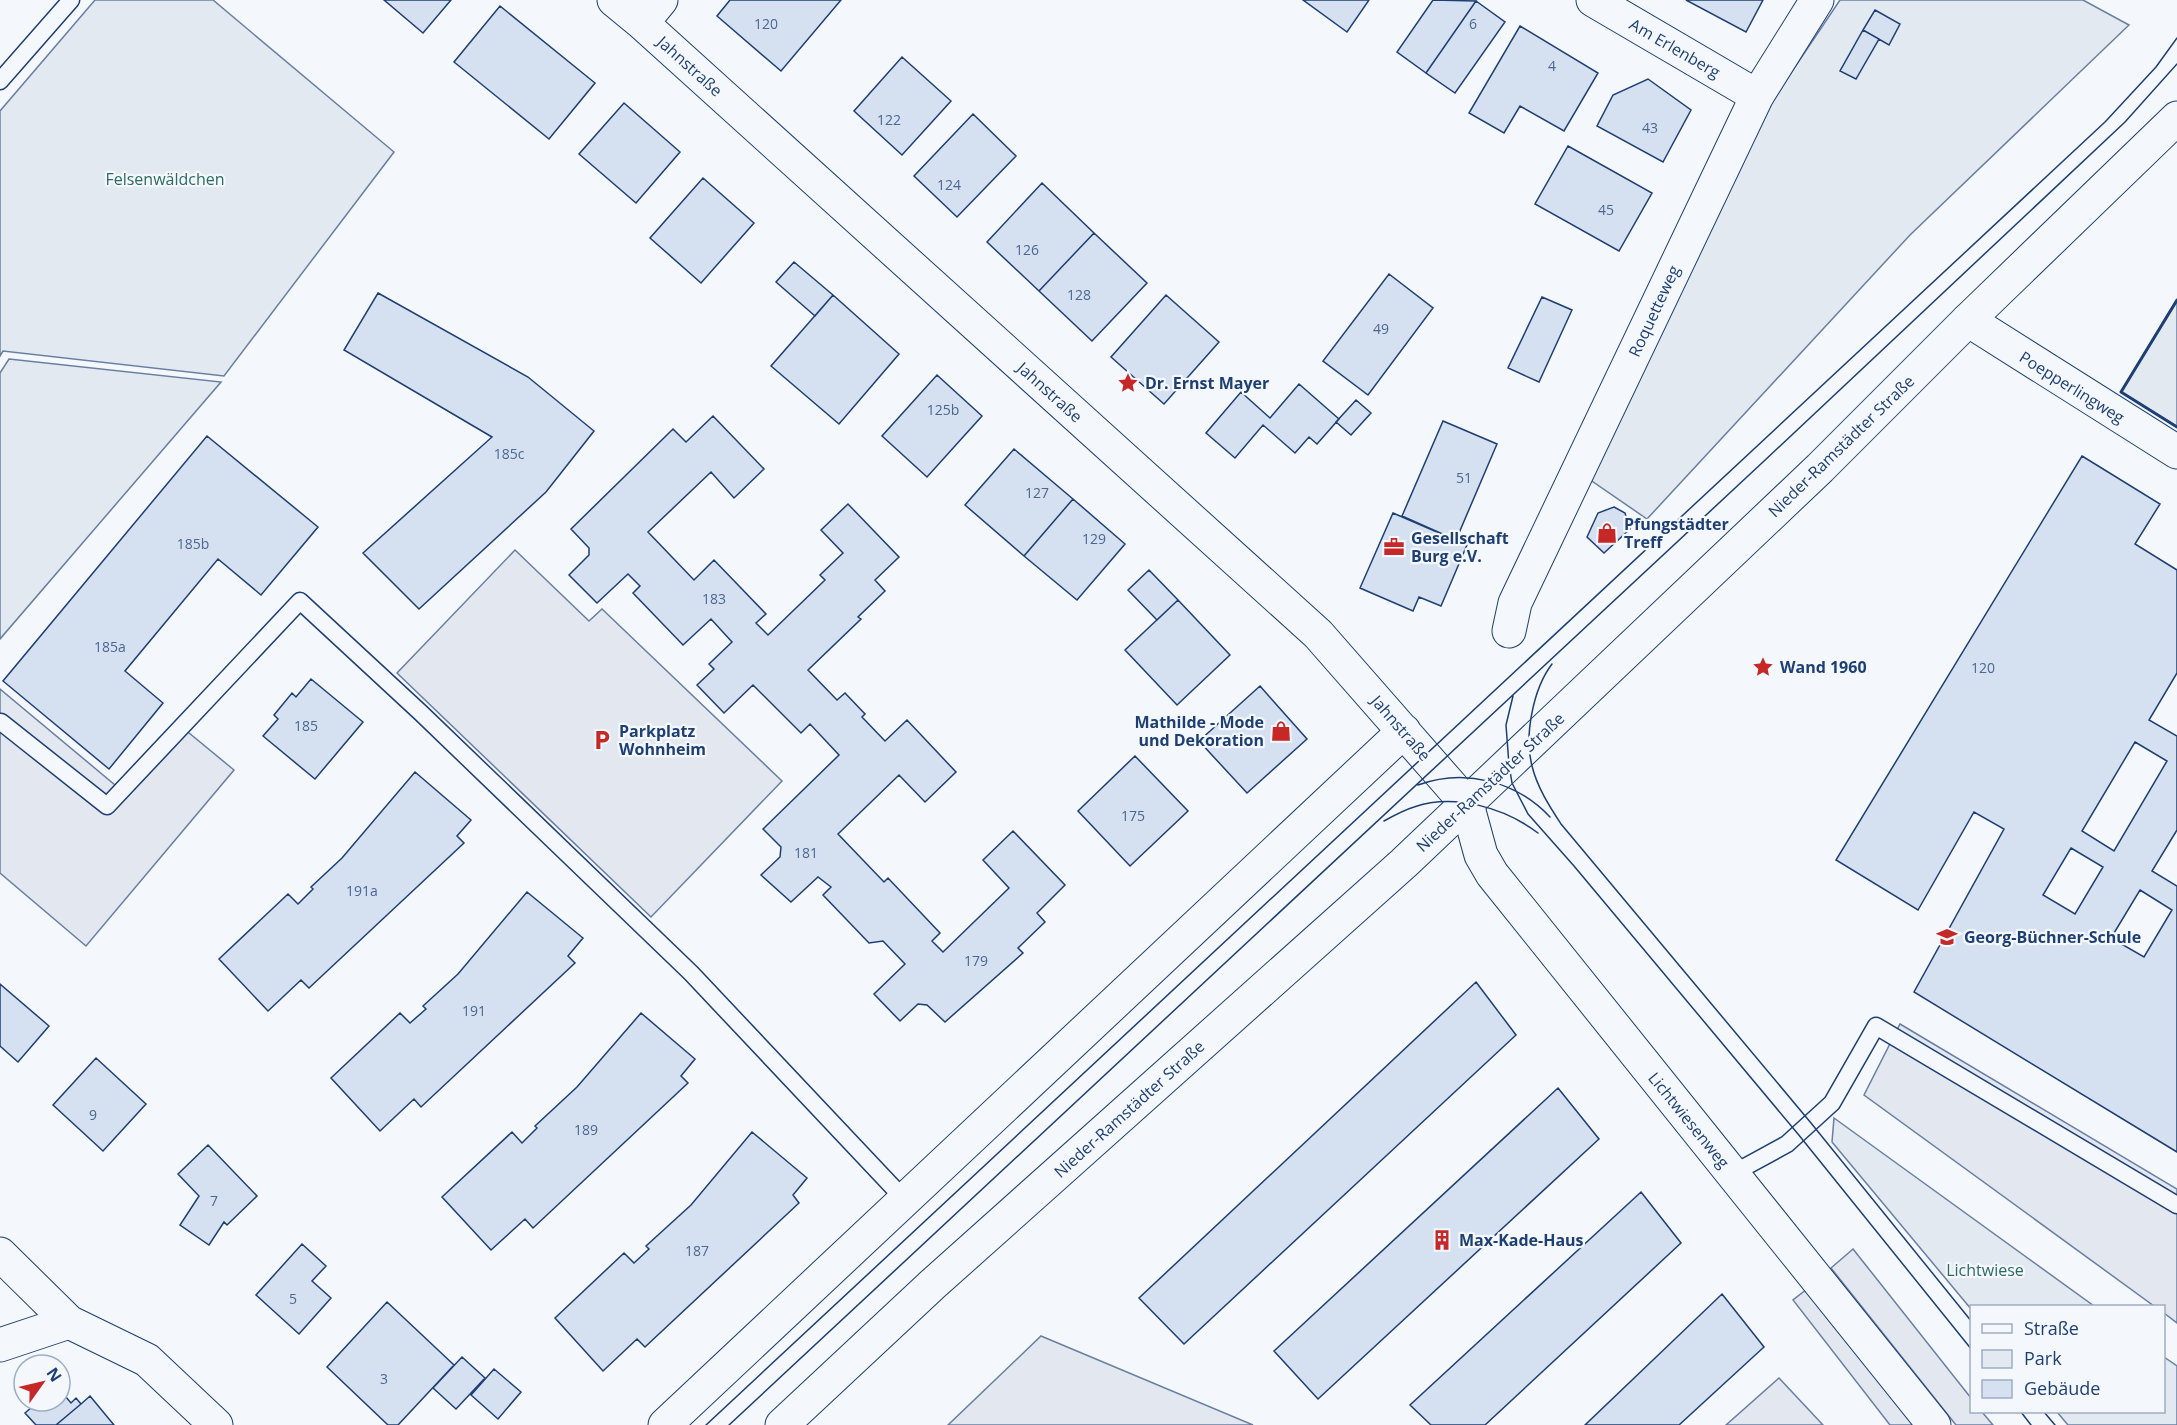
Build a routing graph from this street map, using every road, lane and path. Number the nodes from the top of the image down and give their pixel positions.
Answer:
1 (71, 0) edge
2 (614, 0) edge
3 (1593, 0) edge
4 (1817, 0) edge
5 (652, 11) edge
6 (0, 81) edge
7 (1757, 96) junction
8 (2177, 118) edge
9 (1968, 320) junction
10 (2177, 452) edge
11 (1509, 631) dead end
12 (1, 722) edge
13 (1404, 731) junction
14 (1467, 804) junction
15 (1732, 1173) junction
16 (905, 1200) junction
17 (2177, 1205) edge
18 (0, 1254) edge
19 (69, 1322) junction
20 (0, 1345) edge
21 (216, 1425) edge
22 (665, 1425) edge
23 (782, 1425) edge
24 (1934, 1425) edge

1 - 6 lane
2 - 5 street, Jahnstraße
3 - 7 street, Am Erlenberg
4 - 7 street, Roquetteweg
5 - 13 street, Jahnstraße
7 - 11 street, Roquetteweg
8 - 9 street, Nieder-Ramstädter Straße
9 - 10 street, Poepperlingweg
9 - 14 street, Nieder-Ramstädter Straße
12 - 16 lane
13 - 14 street, Jahnstraße
13 - 16 street
14 - 15 street, Lichtwiesenweg
14 - 23 street, Nieder-Ramstädter Straße
15 - 17 lane
15 - 24 street, Lichtwiesenweg
16 - 22 street
18 - 19 street
19 - 20 street
19 - 21 street

